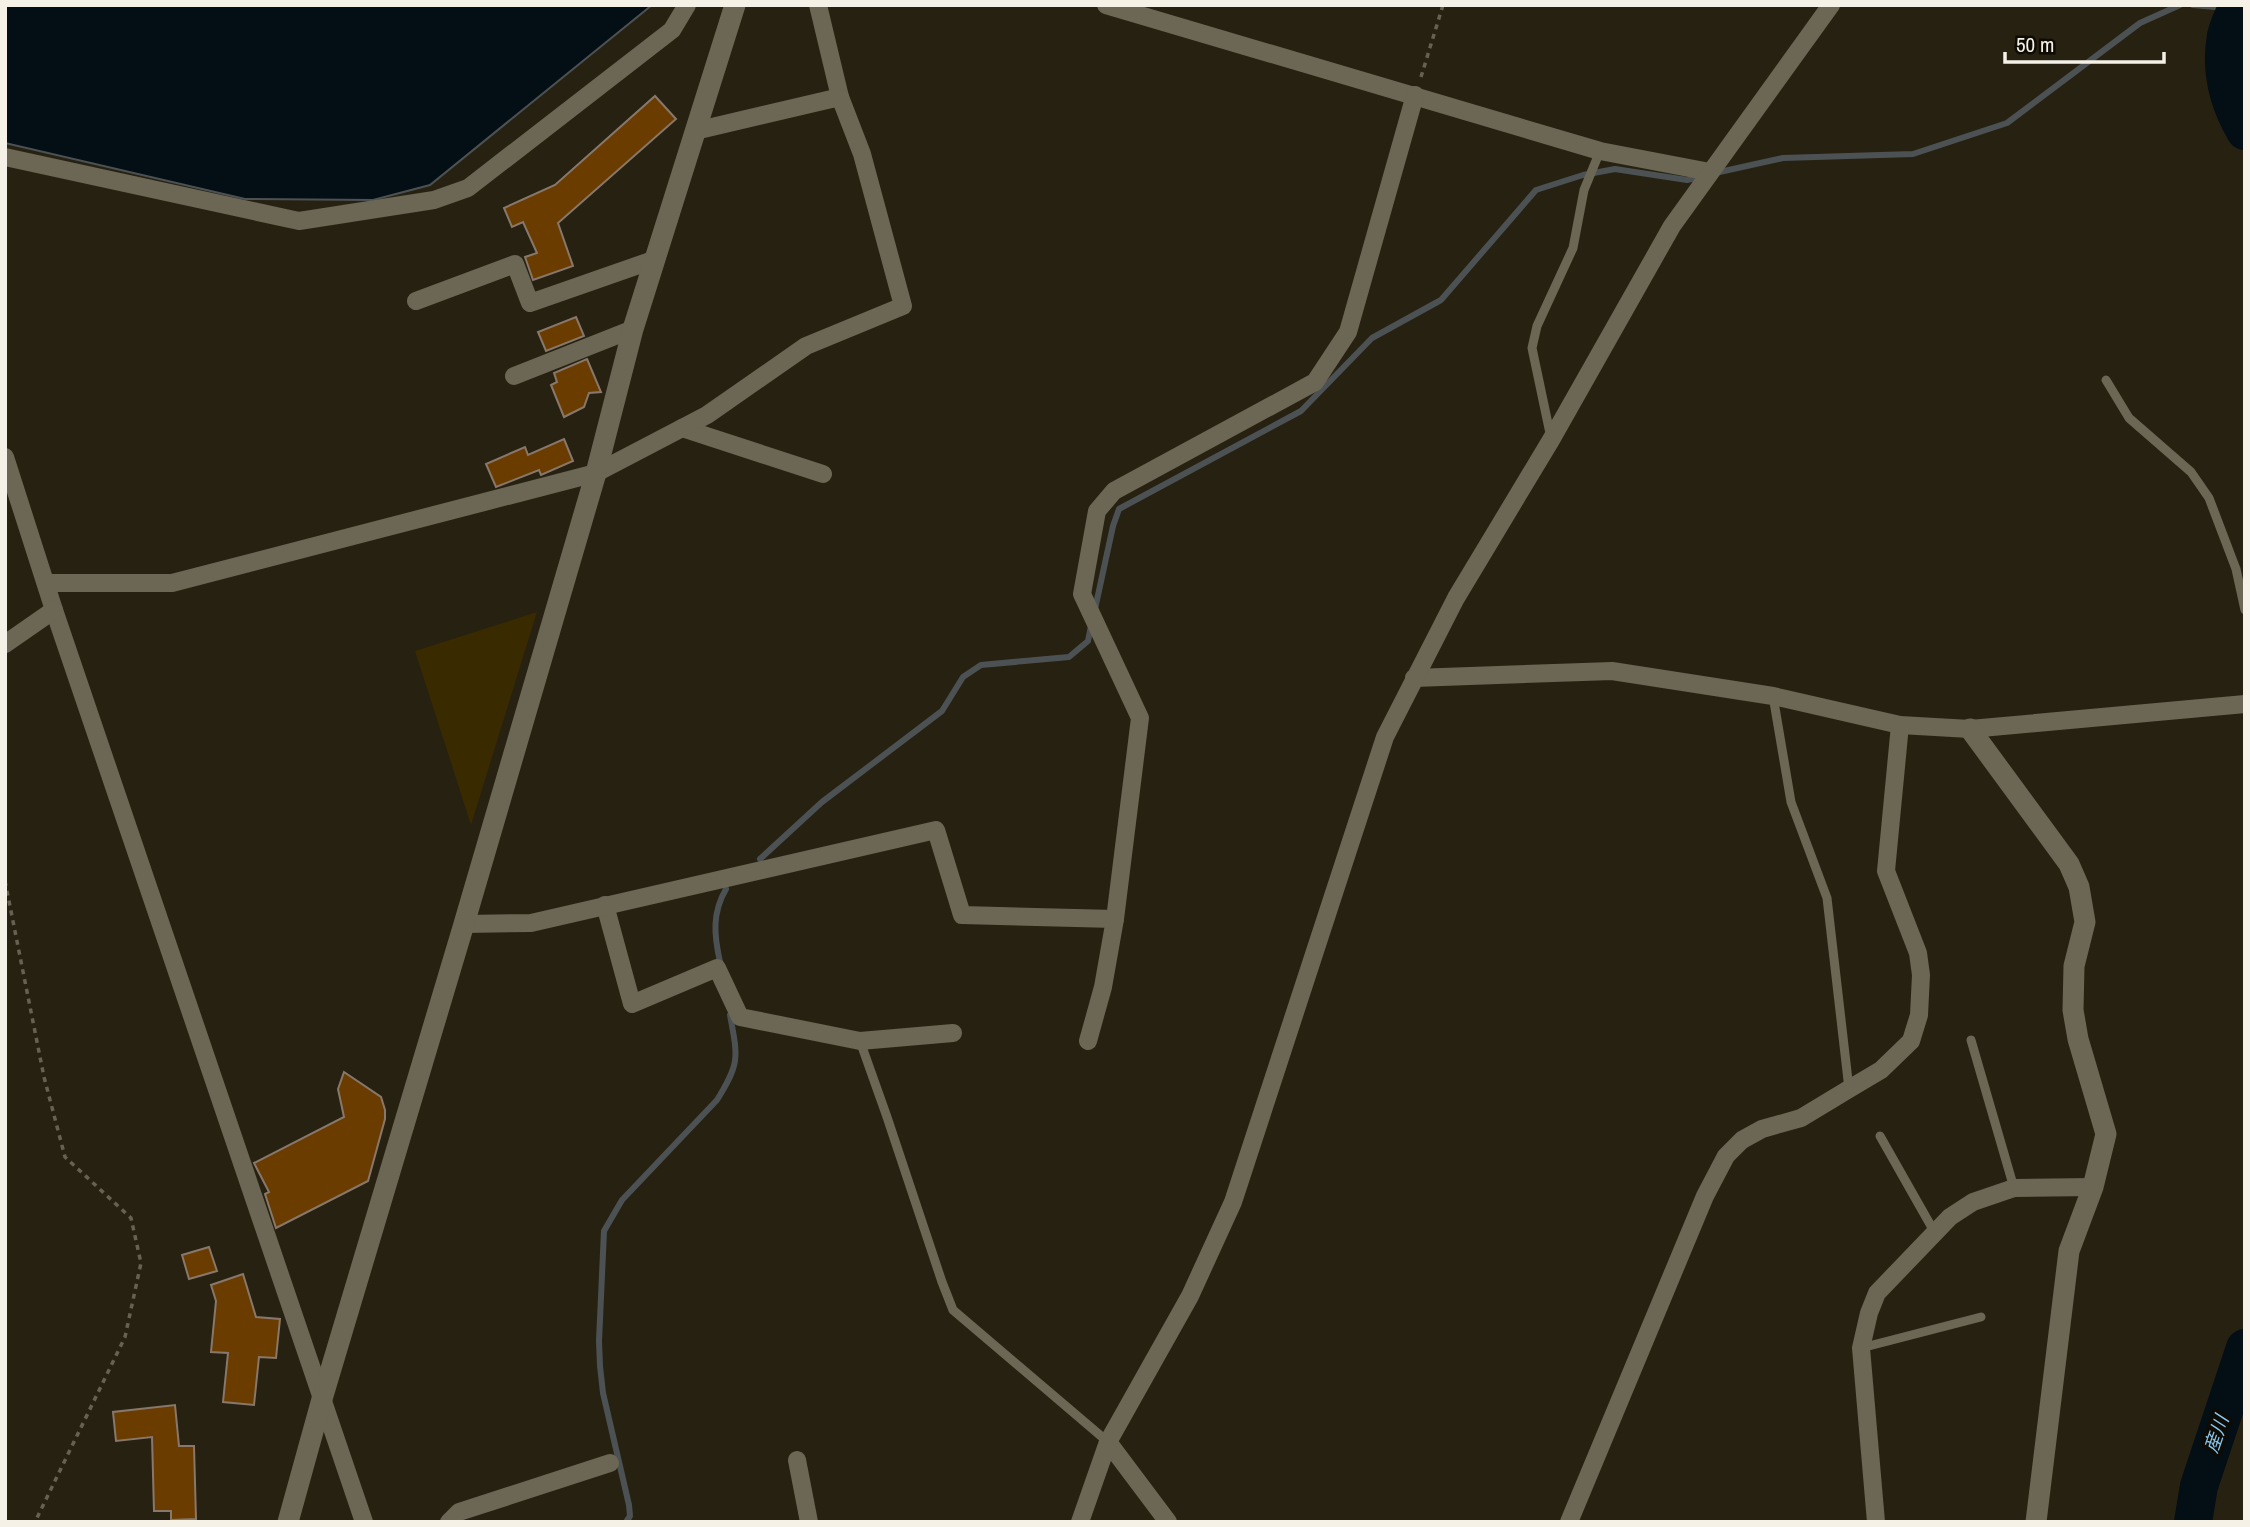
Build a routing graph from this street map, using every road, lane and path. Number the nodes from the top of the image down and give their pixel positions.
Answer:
1 (687, 5) edge
2 (735, 5) edge
3 (818, 5) edge
4 (1106, 5) edge
5 (1443, 5) edge
6 (1831, 5) edge
7 (1415, 95) junction
8 (840, 97) junction
9 (695, 131) junction
10 (1600, 150) junction
11 (5, 157) edge
12 (1710, 172) junction
13 (656, 259) junction
14 (416, 301) dead end
15 (633, 329) junction
16 (514, 376) dead end
17 (2106, 380) dead end
18 (682, 428) junction
19 (1551, 440) junction
20 (5, 457) edge
21 (596, 473) junction
22 (823, 474) dead end
23 (47, 583) junction
24 (54, 610) junction
25 (2245, 610) edge
26 (5, 644) edge
27 (1414, 678) junction
28 (1773, 696) junction
29 (2245, 704) edge
30 (1900, 725) junction
31 (1970, 729) junction
32 (5, 881) edge
33 (605, 905) junction
34 (1115, 919) junction
35 (464, 924) junction
36 (953, 1032) dead end
37 (1971, 1040) dead end
38 (860, 1041) junction
39 (1088, 1041) dead end
40 (1849, 1089) junction
41 (1880, 1136) dead end
42 (2093, 1187) junction
43 (2014, 1188) junction
44 (1935, 1233) junction
45 (1981, 1317) dead end
46 (1861, 1348) junction
47 (322, 1399) junction
48 (1108, 1442) junction
49 (797, 1460) dead end
50 (610, 1463) dead end
51 (35, 1522) edge
52 (288, 1522) edge
53 (364, 1522) edge
54 (449, 1522) edge
55 (809, 1522) edge
56 (1080, 1522) edge
57 (1168, 1522) edge
58 (1569, 1522) edge
59 (1876, 1522) edge
60 (2036, 1522) edge

1 - 11 street
2 - 9 street
3 - 8 street
4 - 7 street
5 - 7 path
6 - 12 street
7 - 10 street
7 - 34 street
8 - 9 street
8 - 18 street
9 - 13 street
10 - 12 street
10 - 19 lane
12 - 19 street
13 - 14 street
13 - 15 street
15 - 16 street
15 - 21 street
17 - 25 lane
18 - 21 street
18 - 22 street
19 - 27 street
20 - 23 street
21 - 23 street
21 - 35 street
23 - 24 street
24 - 26 street
24 - 47 street
27 - 28 street
27 - 48 street
28 - 30 street
28 - 40 lane
29 - 31 street
30 - 31 street
30 - 40 street
31 - 42 street
32 - 51 path
33 - 34 street
33 - 35 street
33 - 38 street
34 - 39 street
35 - 47 street
36 - 38 street
37 - 43 lane
38 - 48 lane
40 - 58 street
41 - 44 lane
42 - 43 street
42 - 60 street
43 - 44 street
44 - 46 street
45 - 46 lane
46 - 59 street
47 - 52 street
47 - 53 street
48 - 56 street
48 - 57 street
49 - 55 street
50 - 54 street

